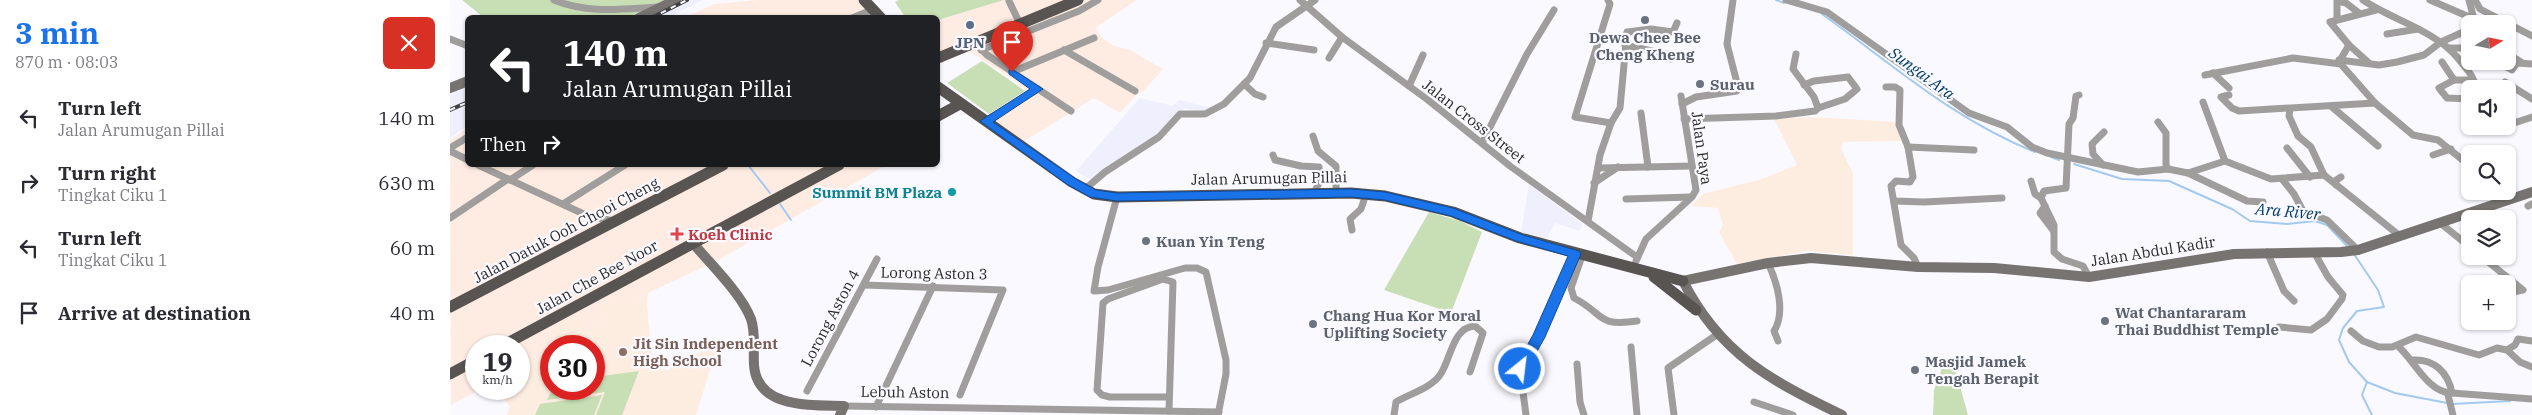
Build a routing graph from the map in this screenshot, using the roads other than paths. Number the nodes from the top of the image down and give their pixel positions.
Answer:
1 (554, 0) edge
2 (676, 0) edge
3 (864, 0) edge
4 (1098, 0) edge
5 (1300, 0) edge
6 (1315, 0) edge
7 (1608, 0) edge
8 (1733, 0) edge
9 (1786, 0) edge
10 (2363, 0) edge
11 (2430, 0) edge
12 (2469, 0) edge
13 (2474, 0) edge
14 (1009, 1) edge
15 (1076, 3) edge
16 (665, 6) junction
17 (1307, 7) junction
18 (874, 9) junction
19 (1554, 10) dead end
20 (2376, 10) junction
21 (2359, 13) junction
22 (645, 15) edge
23 (859, 15) edge
24 (879, 15) edge
25 (2461, 15) edge
26 (2473, 15) edge
27 (2337, 19) junction
28 (1677, 23) dead end
29 (1020, 24) junction
30 (2418, 29) junction
31 (2461, 33) edge
32 (2387, 34) dead end
33 (2532, 36) edge
34 (1342, 37) junction
35 (1094, 38) dead end
36 (450, 39) edge
37 (1266, 43) junction
38 (2440, 43) junction
39 (2348, 44) junction
40 (465, 45) edge
41 (1625, 45) junction
42 (978, 46) junction
43 (2448, 48) junction
44 (2461, 48) edge
45 (1064, 50) junction
46 (1314, 50) dead end
47 (1796, 54) dead end
48 (1423, 55) dead end
49 (940, 57) edge
50 (1329, 58) dead end
51 (1671, 59) dead end
52 (2516, 59) edge
53 (2340, 62) junction
54 (2442, 62) dead end
55 (2521, 62) junction
56 (2369, 63) junction
57 (2516, 64) edge
58 (2532, 64) edge
59 (1012, 72) junction
60 (2213, 73) junction
61 (2205, 75) dead end
62 (2454, 80) junction
63 (2461, 80) edge
64 (2472, 80) edge
65 (465, 82) edge
66 (1244, 84) junction
67 (1804, 85) junction
68 (1409, 86) junction
69 (1886, 86) dead end
70 (450, 88) edge
71 (940, 88) edge
72 (1038, 89) junction
73 (2516, 89) edge
74 (1136, 91) dead end
75 (2079, 96) dead end
76 (1264, 97) dead end
77 (2461, 100) edge
78 (2532, 100) edge
79 (958, 102) junction
80 (2203, 102) dead end
81 (2375, 103) junction
82 (2332, 107) junction
83 (1818, 108) junction
84 (940, 109) edge
85 (1007, 109) junction
86 (2290, 110) junction
87 (1071, 111) dead end
88 (1640, 112) dead end
89 (940, 115) edge
90 (2532, 117) edge
91 (1684, 119) junction
92 (2158, 122) dead end
93 (2516, 122) edge
94 (1611, 123) junction
95 (990, 125) junction
96 (2104, 132) dead end
97 (1312, 136) dead end
98 (465, 139) edge
99 (1482, 143) junction
100 (2378, 146) dead end
101 (1908, 147) junction
102 (2287, 148) dead end
103 (2451, 149) junction
104 (450, 150) edge
105 (1974, 150) dead end
106 (1273, 155) dead end
107 (2433, 155) dead end
108 (465, 158) edge
109 (2068, 158) junction
110 (2461, 158) edge
111 (2225, 161) junction
112 (1692, 166) junction
113 (2103, 166) junction
114 (482, 167) edge
115 (530, 167) edge
116 (622, 167) edge
117 (719, 167) edge
118 (835, 167) edge
119 (1618, 167) junction
120 (1648, 167) junction
121 (1598, 168) junction
122 (2168, 170) junction
123 (2188, 173) junction
124 (2324, 175) junction
125 (2310, 176) junction
126 (2341, 177) dead end
127 (2282, 179) junction
128 (509, 180) junction
129 (2031, 181) dead end
130 (1594, 183) junction
131 (2336, 185) junction
132 (1084, 190) junction
133 (2532, 192) edge
134 (1336, 193) junction
135 (1313, 194) junction
136 (1366, 194) junction
137 (1117, 197) junction
138 (1692, 197) junction
139 (2516, 197) edge
140 (2002, 198) dead end
141 (2041, 198) junction
142 (1626, 199) dead end
143 (2505, 200) edge
144 (1894, 201) junction
145 (2262, 202) dead end
146 (563, 204) junction
147 (588, 216) junction
148 (450, 218) edge
149 (619, 219) junction
150 (1588, 221) junction
151 (2439, 222) junction
152 (1352, 230) dead end
153 (2400, 236) junction
154 (582, 238) junction
155 (2461, 240) edge
156 (693, 243) junction
157 (2354, 250) junction
158 (2267, 252) junction
159 (2314, 252) junction
160 (1579, 255) junction
161 (877, 259) dead end
162 (1636, 263) junction
163 (1768, 263) junction
164 (2492, 265) edge
165 (1918, 267) junction
166 (1648, 273) junction
167 (2504, 275) edge
168 (2089, 277) junction
169 (1683, 281) junction
170 (864, 284) junction
171 (2516, 284) edge
172 (933, 286) junction
173 (2516, 291) edge
174 (2294, 300) dead end
175 (450, 307) edge
176 (1696, 310) junction
177 (1637, 320) dead end
178 (2279, 327) dead end
179 (2351, 331) dead end
180 (522, 335) edge
181 (1716, 336) junction
182 (1778, 341) dead end
183 (2532, 341) edge
184 (2398, 346) junction
185 (1631, 347) dead end
186 (2507, 350) junction
187 (2413, 360) junction
188 (1577, 364) dead end
189 (465, 366) edge
190 (2532, 367) edge
191 (1470, 372) dead end
192 (450, 374) edge
193 (807, 391) dead end
194 (960, 395) dead end
195 (2449, 396) junction
196 (1169, 397) junction
197 (2532, 399) edge
198 (1754, 402) dead end
199 (876, 407) junction
200 (842, 410) edge
201 (1014, 412) edge
202 (1097, 412) edge
203 (1169, 412) junction
204 (2452, 412) edge
205 (1218, 414) edge
206 (1394, 415) edge
207 (1526, 415) edge
208 (1584, 415) edge
209 (1637, 415) edge
210 (1674, 415) edge
211 (1793, 415) edge
212 (1842, 415) edge

1 - 16 street
2 - 16 main road
3 - 18 main road
4 - 15 street
5 - 17 street, Jalan Cross Street
6 - 17 street
7 - 94 street
8 - 91 street, Jalan Paya
9 - 109 street
10 - 20 street
11 - 25 street
12 - 26 street
13 - 33 street
14 - 29 street
15 - 29 main road
15 - 42 street
16 - 22 main road
17 - 34 street, Jalan Cross Street
17 - 37 street
18 - 23 street
18 - 24 main road
19 - 99 street
20 - 21 street
20 - 30 street
21 - 27 street
21 - 27 street
27 - 39 street
28 - 41 street
29 - 42 main road
30 - 32 street
30 - 38 street
31 - 38 street
34 - 50 street
34 - 68 street, Jalan Cross Street
35 - 45 street
36 - 40 street
37 - 46 street
37 - 66 street
38 - 43 street
38 - 56 street
39 - 53 street
39 - 56 street
41 - 51 street
41 - 94 street
42 - 49 main road
42 - 59 street
43 - 44 street
43 - 64 street
45 - 59 street
45 - 74 street
47 - 67 street
48 - 68 street
52 - 55 street
53 - 56 street
53 - 60 street
53 - 81 street
54 - 62 street
55 - 57 street
55 - 58 street
59 - 72 street
60 - 61 street
60 - 86 street
62 - 63 street
62 - 77 street
65 - 70 main road
66 - 76 street
66 - 132 street
67 - 83 street
67 - 83 street
68 - 99 street, Jalan Cross Street
69 - 101 street
71 - 79 main road, Jalan Arumugan Pillai
72 - 85 street
72 - 87 street
73 - 78 street
75 - 109 street
79 - 84 main road
79 - 89 main road
79 - 95 main road, Jalan Arumugan Pillai
80 - 111 street
81 - 82 street
81 - 103 street
82 - 86 street
82 - 100 street
83 - 91 street
85 - 95 street
85 - 95 street
86 - 124 street
88 - 120 street
90 - 93 street
91 - 112 street, Jalan Paya
92 - 122 street
94 - 121 street
95 - 132 main road, Jalan Arumugan Pillai
96 - 113 street
97 - 134 street
98 - 104 street
99 - 150 street, Jalan Cross Street
101 - 105 street
101 - 144 street
102 - 125 street
103 - 107 street
103 - 110 street
104 - 108 street
106 - 135 street
109 - 113 street
109 - 141 street
111 - 123 street
111 - 127 street
112 - 120 street
112 - 138 street, Jalan Paya
113 - 122 street
114 - 128 street
115 - 128 street
116 - 146 street
117 - 149 main road, Jalan Datuk Ooh Chooi Cheng
118 - 156 main road, Jalan Che Bee Noor
119 - 120 street
119 - 121 street
119 - 130 street
121 - 130 street
122 - 123 street
123 - 145 street
124 - 125 street
124 - 131 street
125 - 127 street
126 - 131 street
127 - 157 street
128 - 146 street
128 - 148 street
129 - 141 street
130 - 150 street
131 - 153 street
132 - 137 main road, Jalan Arumugan Pillai
133 - 139 main road, Jalan Abdul Kadir
134 - 135 main road, Jalan Arumugan Pillai
134 - 136 main road, Jalan Arumugan Pillai
135 - 137 main road, Jalan Arumugan Pillai
136 - 152 street
136 - 160 main road, Jalan Arumugan Pillai
137 - 205 street
138 - 142 street
138 - 162 street, Jalan Paya
140 - 144 street
141 - 168 street
143 - 151 main road, Jalan Abdul Kadir
144 - 165 street
146 - 147 street
147 - 149 street
147 - 154 street
149 - 154 main road, Jalan Datuk Ooh Chooi Cheng
150 - 162 street, Jalan Cross Street
151 - 153 main road, Jalan Abdul Kadir
151 - 155 street
153 - 157 main road, Jalan Abdul Kadir
154 - 175 main road, Jalan Datuk Ooh Chooi Cheng
156 - 180 main road, Jalan Che Bee Noor
156 - 200 main road, Lebuh Aston
157 - 159 main road, Jalan Abdul Kadir
158 - 159 main road, Jalan Abdul Kadir
158 - 168 main road, Jalan Abdul Kadir
158 - 174 street
159 - 178 street
160 - 162 main road, Jalan Arumugan Pillai
160 - 177 street
160 - 207 street
161 - 170 street, Lorong Aston 4
162 - 166 main road, Jalan Arumugan Pillai
163 - 165 main road, Jalan Abdul Kadir
163 - 169 main road, Jalan Abdul Kadir
163 - 182 street
164 - 167 street
165 - 168 main road, Jalan Abdul Kadir
166 - 169 main road, Jalan Arumugan Pillai
166 - 176 main road
169 - 176 main road
170 - 172 street, Lorong Aston 3
170 - 193 street, Lorong Aston 4
171 - 173 street
172 - 194 street, Lorong Aston 3
172 - 199 street
176 - 181 main road
179 - 184 street
181 - 210 street
181 - 212 main road
183 - 186 street
184 - 186 street
184 - 187 street
185 - 209 street
186 - 190 street
187 - 195 street
187 - 195 street
188 - 208 street
189 - 192 main road
191 - 206 street
195 - 197 street
195 - 204 street
196 - 196 street
196 - 203 street
198 - 211 street
199 - 200 street, Lebuh Aston
199 - 201 street, Lebuh Aston
201 - 202 street, Lebuh Aston
202 - 203 street, Lebuh Aston
203 - 205 street, Lebuh Aston

